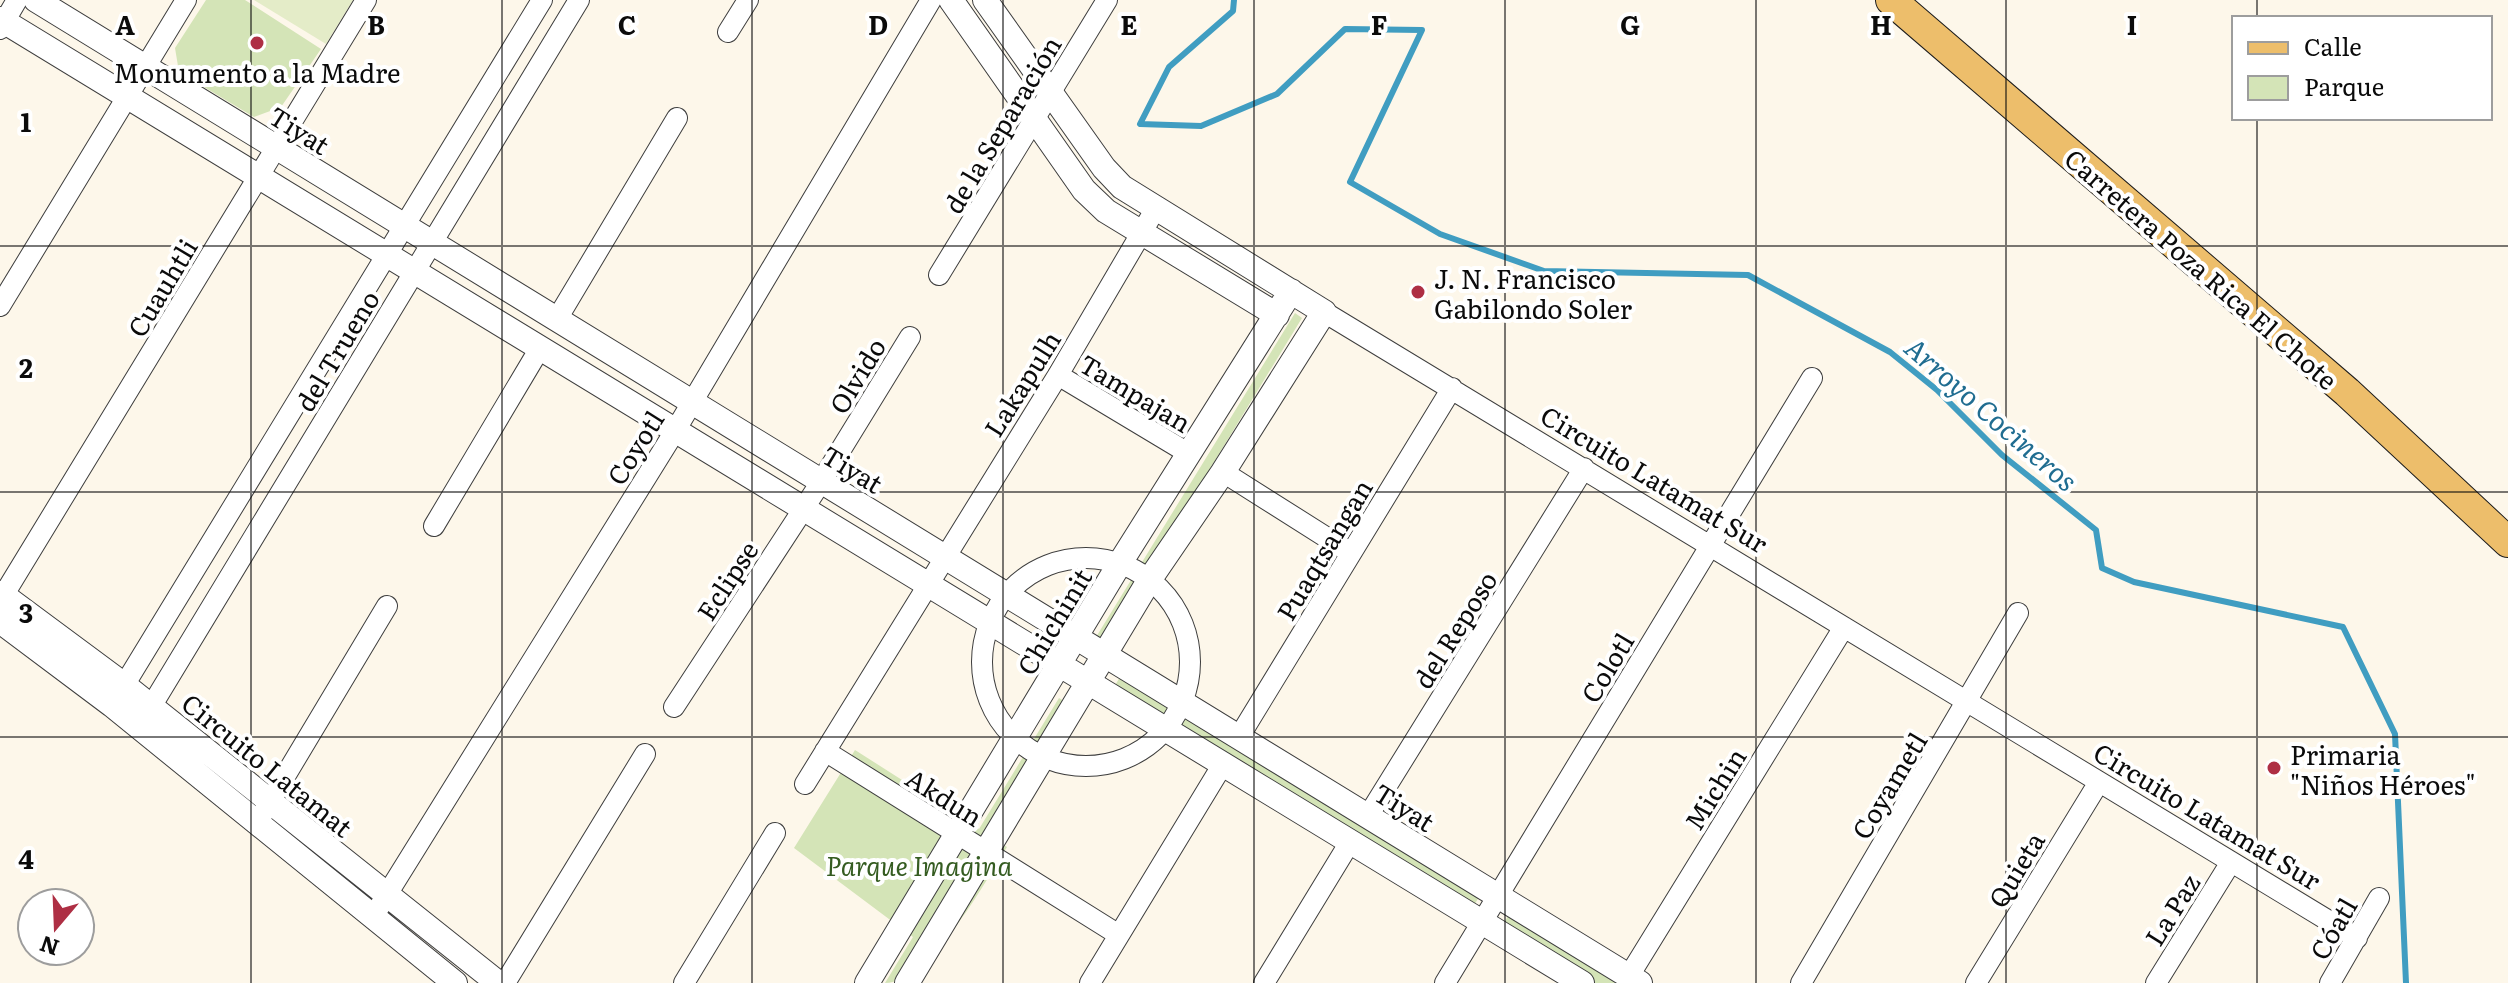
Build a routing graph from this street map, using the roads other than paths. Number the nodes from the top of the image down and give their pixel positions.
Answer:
1 (17, 0) edge
2 (36, 0) edge
3 (186, 0) edge
4 (366, 0) edge
5 (542, 0) edge
6 (579, 0) edge
7 (748, 0) edge
8 (931, 0) edge
9 (951, 0) edge
10 (985, 0) edge
11 (1107, 0) edge
12 (1891, 0) edge
13 (1, 23) edge
14 (728, 32) dead end
15 (145, 67) junction
16 (1051, 92) junction
17 (127, 97) junction
18 (677, 118) dead end
19 (1034, 119) junction
20 (276, 147) junction
21 (258, 177) junction
22 (1156, 208) junction
23 (404, 226) junction
24 (1141, 232) junction
25 (432, 243) junction
26 (387, 255) junction
27 (414, 272) junction
28 (939, 275) dead end
29 (1291, 291) junction
30 (2, 303) edge
31 (1324, 312) junction
32 (1277, 315) junction
33 (557, 319) junction
34 (910, 337) dead end
35 (540, 348) junction
36 (1058, 375) junction
37 (1812, 378) dead end
38 (1452, 388) junction
39 (692, 402) junction
40 (675, 431) junction
41 (1188, 453) junction
42 (1584, 468) junction
43 (1223, 472) junction
44 (821, 482) junction
45 (803, 508) junction
46 (434, 526) dead end
47 (2508, 542) edge
48 (1711, 545) junction
49 (1351, 553) junction
50 (944, 556) junction
51 (1120, 563) junction
52 (1150, 579) junction
53 (927, 584) junction
54 (1006, 594) junction
55 (1, 597) edge
56 (387, 606) dead end
57 (2018, 613) dead end
58 (0, 621) edge
59 (989, 622) junction
60 (1844, 627) junction
61 (1076, 637) junction
62 (1104, 655) junction
63 (1059, 665) junction
64 (1088, 682) junction
65 (118, 695) junction
66 (1968, 702) junction
67 (1182, 703) junction
68 (674, 707) dead end
69 (145, 716) junction
70 (1166, 730) junction
71 (1239, 737) junction
72 (1014, 738) junction
73 (825, 751) junction
74 (645, 754) dead end
75 (1043, 757) junction
76 (1223, 764) junction
77 (2099, 782) junction
78 (805, 784) dead end
79 (1320, 787) junction
80 (270, 801) junction
81 (1302, 813) junction
82 (1368, 816) junction
83 (257, 823) junction
84 (775, 833) dead end
85 (957, 834) junction
86 (1350, 842) junction
87 (986, 852) junction
88 (2231, 862) junction
89 (387, 895) junction
90 (1498, 896) junction
91 (2379, 898) dead end
92 (373, 917) junction
93 (1482, 922) junction
94 (1119, 935) junction
95 (2357, 938) junction
96 (1634, 980) edge
97 (455, 983) edge
98 (498, 983) edge
99 (505, 983) edge
100 (684, 983) edge
101 (867, 983) edge
102 (907, 983) edge
103 (1090, 983) edge
104 (1264, 983) edge
105 (1445, 983) edge
106 (1582, 983) edge
107 (1801, 983) edge
108 (1976, 983) edge
109 (2156, 983) edge
110 (2330, 983) edge

1 - 13 street
2 - 15 street, Tiyat
3 - 15 street
4 - 20 street, Cuauhtli
5 - 23 street, del Trueno
6 - 25 street, del Trueno
7 - 14 street
8 - 39 street, Coyotl
9 - 19 street
10 - 16 street, Circuito Latamat Sur
11 - 16 street, de la Separación
12 - 47 main road, Carretera Poza Rica El Chote
13 - 17 street
15 - 17 street
15 - 20 street, Tiyat
16 - 19 street, de la Separación
16 - 22 street, Circuito Latamat Sur
17 - 21 street
17 - 30 street
18 - 33 street
19 - 24 street
19 - 28 street, de la Separación
20 - 21 street, Cuauhtli
20 - 23 street, Tiyat
21 - 26 street
21 - 55 street, Cuauhtli
22 - 24 street, Lakapulh
22 - 29 street, Circuito Latamat Sur
23 - 25 street, Tiyat
23 - 26 street, del Trueno
24 - 32 street
24 - 36 street, Lakapulh
25 - 27 street, del Trueno
25 - 33 street, Tiyat
26 - 27 street
26 - 65 street, del Trueno
27 - 35 street
27 - 69 street, del Trueno
29 - 31 street, Circuito Latamat Sur
29 - 32 street, Chichinit
31 - 38 street, Circuito Latamat Sur
31 - 43 street
32 - 41 street, Chichinit
33 - 39 street, Tiyat
34 - 44 street, Olvido
35 - 40 street
35 - 46 street
36 - 41 street, Tampajan
36 - 50 street, Lakapulh
37 - 48 street, Colotl
38 - 42 street, Circuito Latamat Sur
38 - 49 street, Puaqtsangan
39 - 40 street, Coyotl
39 - 44 street, Tiyat
40 - 45 street
40 - 89 street, Coyotl
41 - 51 street, Chichinit
42 - 48 street, Circuito Latamat Sur
42 - 82 street, del Reposo
43 - 49 street
43 - 52 street
44 - 45 street, Eclipse
44 - 50 street, Tiyat
45 - 53 street
45 - 68 street, Eclipse
48 - 60 street, Circuito Latamat Sur
48 - 90 street, Colotl
49 - 71 street, Puaqtsangan
50 - 53 street, Lakapulh
50 - 54 street, Tiyat
51 - 52 street
51 - 54 street
51 - 61 street, Chichinit
52 - 62 street
52 - 67 street
53 - 59 street
53 - 73 street, Lakapulh
54 - 59 street
54 - 61 street, Tiyat
55 - 65 street, Circuito Latamat
56 - 80 street
57 - 66 street, Coyametl
58 - 65 street, Circuito Latamat
59 - 63 street
59 - 72 street
60 - 66 street, Circuito Latamat Sur
60 - 96 street, Michin
61 - 62 street, Tiyat
61 - 63 street, Chichinit
62 - 64 street
62 - 67 street, Tiyat
63 - 64 street
63 - 72 street, Chichinit
64 - 70 street
64 - 75 street
65 - 69 street, Circuito Latamat
66 - 77 street, Circuito Latamat Sur
66 - 107 street, Coyametl
67 - 70 street
67 - 71 street, Tiyat
69 - 80 street, Circuito Latamat
69 - 83 street, Circuito Latamat
70 - 75 street
70 - 76 street
71 - 79 street, Tiyat
72 - 75 street
72 - 85 street, Chichinit
73 - 78 street, Lakapulh
73 - 85 street, Akdun
74 - 99 street
75 - 87 street
76 - 81 street
76 - 94 street
77 - 88 street, Circuito Latamat Sur
77 - 108 street, Quieta
79 - 81 street
79 - 82 street, Tiyat
80 - 83 street
80 - 89 street, Circuito Latamat
81 - 86 street
82 - 90 street, Tiyat
83 - 92 street, Circuito Latamat
84 - 100 street
85 - 87 street, Akdun
85 - 101 street, Chichinit
86 - 93 street
86 - 104 street
87 - 94 street, Akdun
87 - 102 street
88 - 95 street, Circuito Latamat Sur
88 - 109 street, La Paz
89 - 92 street, Coyotl
89 - 98 street, Circuito Latamat
90 - 93 street, Colotl
90 - 96 street, Tiyat
91 - 95 street, Cóatl
92 - 97 street, Circuito Latamat
93 - 105 street, Colotl
93 - 106 street
94 - 103 street
95 - 110 street, Cóatl

